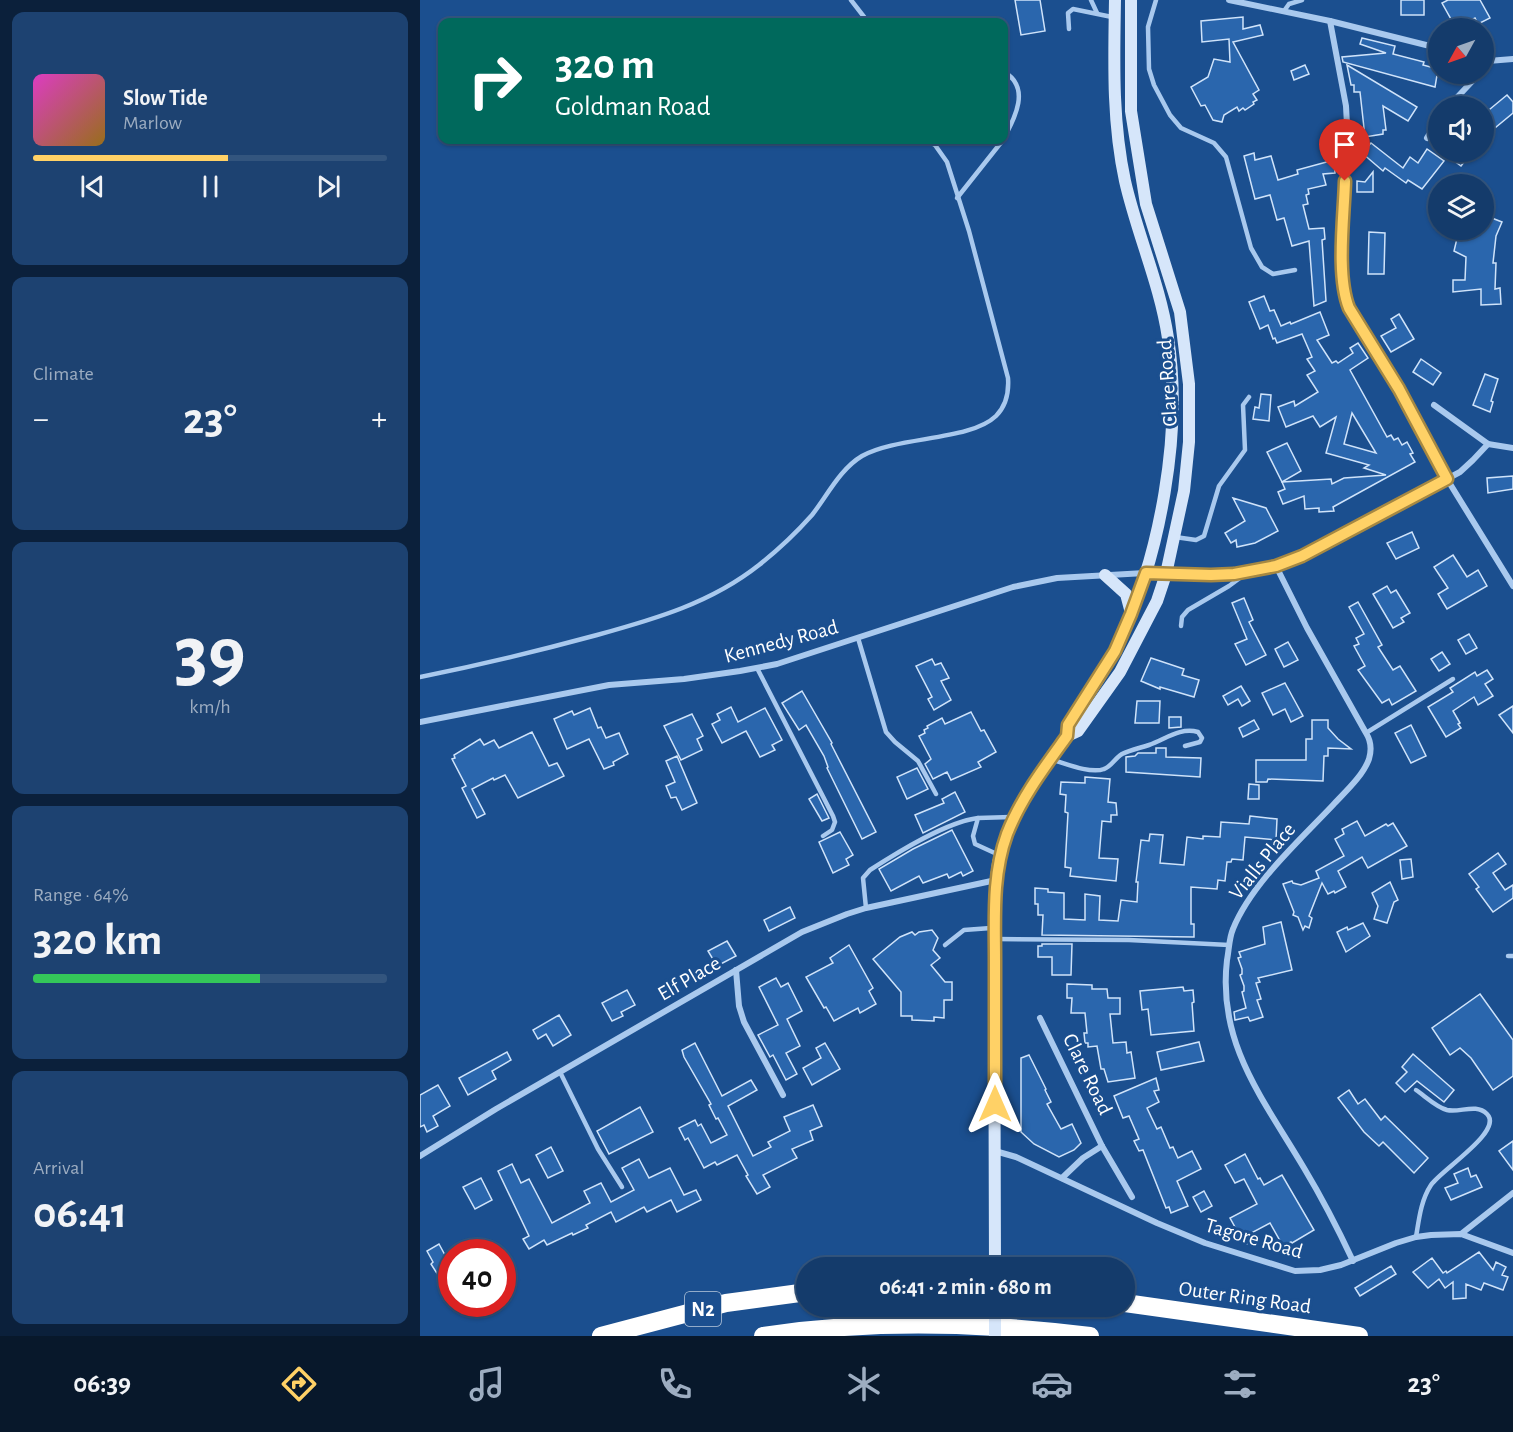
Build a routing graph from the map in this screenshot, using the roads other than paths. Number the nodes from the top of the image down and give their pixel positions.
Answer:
1 (851, 0) edge
2 (1091, 0) edge
3 (1115, 0) edge
4 (1131, 0) edge
5 (1156, 0) edge
6 (1229, 0) edge
7 (1302, 0) edge
8 (1284, 11) junction
9 (1097, 14) junction
10 (865, 18) edge
11 (1115, 18) junction
12 (1330, 21) junction
13 (1069, 29) dead end
14 (1428, 46) edge
15 (1513, 59) edge
16 (1494, 60) edge
17 (1008, 75) edge
18 (1470, 84) edge
19 (1458, 96) edge
20 (1008, 130) edge
21 (1428, 135) edge
22 (1426, 138) dead end
23 (933, 144) edge
24 (999, 144) edge
25 (957, 198) junction
26 (1295, 270) dead end
27 (1249, 397) dead end
28 (1434, 405) dead end
29 (1488, 444) junction
30 (1513, 448) edge
31 (1447, 479) junction
32 (1174, 537) junction
33 (1276, 566) junction
34 (1248, 572) junction
35 (1146, 573) junction
36 (1166, 574) junction
37 (1105, 575) junction
38 (1513, 586) edge
39 (1131, 614) junction
40 (1181, 626) dead end
41 (858, 638) junction
42 (758, 668) junction
43 (420, 677) edge
44 (1453, 679) dead end
45 (420, 722) edge
46 (1366, 732) junction
47 (1067, 736) junction
48 (1185, 746) dead end
49 (1051, 759) junction
50 (936, 794) dead end
51 (1014, 817) junction
52 (978, 818) junction
53 (823, 836) dead end
54 (1000, 856) junction
55 (996, 880) junction
56 (866, 908) junction
57 (994, 934) junction
58 (945, 945) dead end
59 (1229, 945) junction
60 (736, 970) junction
61 (1040, 1017) dead end
62 (560, 1072) junction
63 (1416, 1090) dead end
64 (783, 1095) dead end
65 (1102, 1146) junction
66 (995, 1151) junction
67 (420, 1156) edge
68 (1062, 1178) junction
69 (622, 1187) dead end
70 (1513, 1193) edge
71 (1132, 1197) dead end
72 (1461, 1234) junction
73 (1416, 1237) junction
74 (1513, 1253) edge
75 (995, 1257) edge
76 (1353, 1261) junction
77 (796, 1293) edge
78 (1135, 1304) edge
79 (995, 1317) edge
80 (601, 1336) edge
81 (762, 1336) edge
82 (995, 1336) edge
83 (1090, 1336) edge
84 (1359, 1336) edge

1 - 10 lane
2 - 9 lane
3 - 11 street, Clare Road
4 - 32 street, Clare Road
5 - 26 lane
6 - 8 street
7 - 8 lane
8 - 12 street
9 - 11 lane
9 - 13 lane
11 - 35 street, Clare Road
12 - 14 street
12 - 31 street
15 - 16 street
17 - 20 lane
18 - 19 street
21 - 22 street
23 - 25 lane
24 - 25 lane
25 - 43 lane
27 - 32 lane
28 - 29 street
29 - 30 street
29 - 31 street, Kennedy Road
31 - 33 street, Kennedy Road
31 - 38 street
32 - 36 street, Clare Road
33 - 34 street, Kennedy Road
33 - 46 street, Vialls Place
34 - 36 street, Kennedy Road
34 - 40 lane
35 - 36 street, Kennedy Road
35 - 37 street, Kennedy Road
35 - 39 street, Clare Road
36 - 47 street, Clare Road
37 - 39 street
37 - 41 street, Kennedy Road
39 - 47 street, Clare Road
41 - 42 street, Kennedy Road
41 - 50 lane
42 - 45 street, Kennedy Road
42 - 53 lane
44 - 46 lane
46 - 59 street, Vialls Place
47 - 49 street, Clare Road
48 - 49 lane
49 - 51 street, Clare Road
51 - 52 lane
51 - 54 street, Clare Road
52 - 54 lane
52 - 56 lane
54 - 55 street, Clare Road
55 - 56 street, Elf Place
55 - 57 street, Clare Road
56 - 60 street, Elf Place
57 - 58 lane
57 - 59 lane
57 - 66 street, Clare Road
59 - 76 street, Vialls Place
60 - 62 street, Elf Place
60 - 64 street
61 - 65 street, Clare Road
62 - 67 street, Elf Place
62 - 69 lane
63 - 73 lane
65 - 68 street, Clare Road
65 - 71 street, Clare Road
66 - 68 street, Tagore Road
66 - 75 street, Clare Road
68 - 76 street, Tagore Road
70 - 72 street
72 - 73 street, Tagore Road
72 - 74 street, Tagore Road
73 - 76 street, Tagore Road
77 - 80 highway, N2
78 - 84 highway, Outer Ring Road
79 - 82 street, bridge
81 - 83 highway

